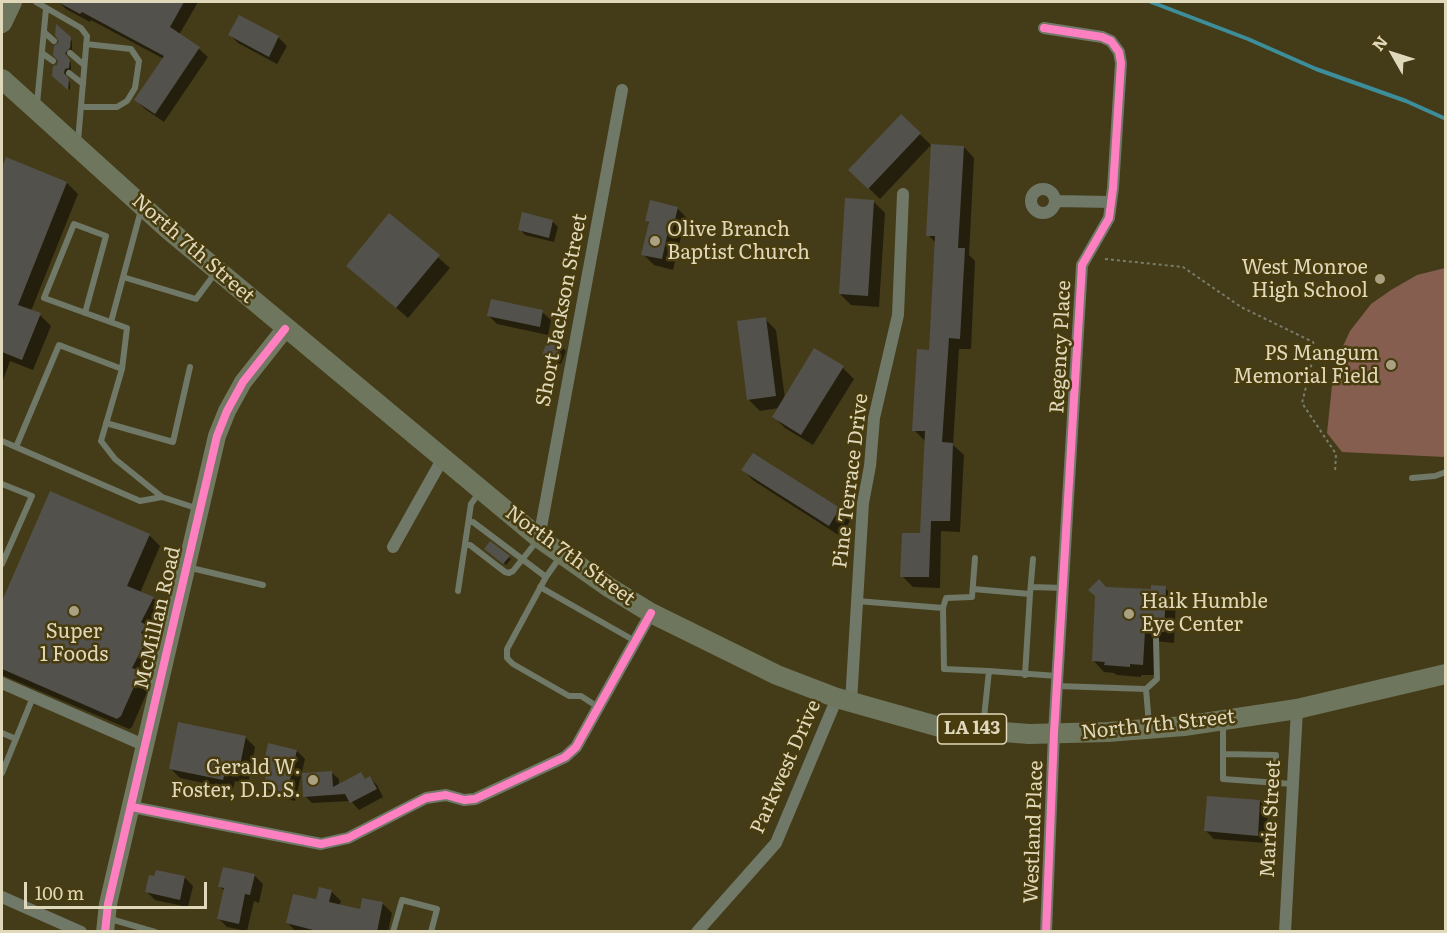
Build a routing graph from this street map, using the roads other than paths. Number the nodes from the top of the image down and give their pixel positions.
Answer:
1 (12, 2) edge
2 (36, 2) edge
3 (46, 9) junction
4 (2, 23) edge
5 (1044, 28) dead end
6 (44, 32) junction
7 (54, 41) dead end
8 (86, 44) junction
9 (42, 53) junction
10 (70, 53) dead end
11 (53, 61) dead end
12 (84, 65) junction
13 (69, 73) dead end
14 (2, 79) edge
15 (83, 84) junction
16 (622, 90) dead end
17 (81, 107) junction
18 (36, 110) junction
19 (77, 147) junction
20 (903, 194) dead end
21 (1056, 201) dead end
22 (1111, 202) junction
23 (142, 206) junction
24 (217, 271) junction
25 (123, 277) junction
26 (85, 313) junction
27 (111, 322) junction
28 (285, 329) junction
29 (190, 367) dead end
30 (122, 369) junction
31 (106, 423) junction
32 (2, 441) edge
33 (16, 447) junction
34 (443, 458) junction
35 (1446, 472) edge
36 (1413, 478) dead end
37 (2, 483) edge
38 (482, 490) junction
39 (162, 496) junction
40 (200, 509) junction
41 (469, 522) junction
42 (539, 538) junction
43 (465, 545) junction
44 (393, 547) dead end
45 (562, 554) junction
46 (975, 558) dead end
47 (1034, 559) dead end
48 (523, 560) junction
49 (2, 564) edge
50 (187, 567) junction
51 (546, 577) junction
52 (263, 585) dead end
53 (540, 587) junction
54 (1063, 588) junction
55 (973, 589) junction
56 (458, 591) dead end
57 (1031, 591) junction
58 (857, 601) junction
59 (943, 608) junction
60 (651, 613) junction
61 (1156, 639) dead end
62 (635, 641) junction
63 (989, 671) junction
64 (1446, 674) edge
65 (1025, 675) junction
66 (1057, 681) junction
67 (2, 683) edge
68 (1146, 689) junction
69 (33, 697) junction
70 (844, 700) junction
71 (598, 707) junction
72 (1297, 709) junction
73 (1222, 720) junction
74 (1149, 729) junction
75 (982, 730) junction
76 (2, 733) edge
77 (1054, 733) junction
78 (16, 739) junction
79 (146, 747) junction
80 (1224, 754) junction
81 (2, 773) edge
82 (1275, 783) junction
83 (1292, 784) junction
84 (132, 807) junction
85 (2, 897) edge
86 (106, 925) edge
87 (81, 932) edge
88 (155, 932) edge
89 (393, 932) edge
90 (431, 932) edge
91 (697, 932) edge
92 (1046, 932) edge
93 (1285, 932) edge

1 - 4 main road
2 - 3 lane
3 - 6 lane
3 - 8 lane
5 - 22 street, Regency Place
6 - 7 lane
6 - 9 lane
8 - 12 lane
8 - 17 lane
9 - 11 lane
9 - 18 lane
10 - 12 lane
12 - 15 lane
13 - 15 lane
14 - 18 main road, North 7th Street / LA 143
15 - 17 lane
16 - 42 street, Short Jackson Street
17 - 19 lane
18 - 19 main road, North 7th Street / LA 143
19 - 23 main road, North 7th Street / LA 143
20 - 58 street, Pine Terrace Drive
21 - 22 street
22 - 54 street, Regency Place
23 - 24 main road, North 7th Street / LA 143
23 - 25 lane
24 - 25 lane
24 - 28 main road, North 7th Street / LA 143
25 - 27 lane
26 - 26 lane
26 - 27 lane
27 - 30 lane
28 - 34 main road, North 7th Street / LA 143
28 - 40 street, McMillan Road
29 - 31 lane
30 - 31 lane
30 - 33 lane
31 - 39 lane
32 - 33 lane
33 - 39 lane
34 - 38 main road, North 7th Street / LA 143
34 - 44 street
35 - 36 lane
37 - 49 lane
38 - 41 lane
38 - 42 main road, North 7th Street / LA 143
39 - 40 lane
40 - 50 street, McMillan Road
41 - 43 lane
41 - 48 lane
42 - 45 main road, North 7th Street / LA 143
42 - 48 lane
43 - 48 lane
43 - 56 lane
45 - 51 lane
45 - 60 main road, North 7th Street / LA 143
46 - 55 lane
47 - 57 lane
48 - 51 lane
50 - 52 lane
50 - 79 street, McMillan Road
51 - 53 lane
53 - 62 lane
53 - 71 lane
54 - 57 lane
54 - 66 street, Regency Place
55 - 57 lane
55 - 59 lane
57 - 65 lane
58 - 59 lane
58 - 70 street, Pine Terrace Drive
59 - 63 lane
60 - 62 street
60 - 70 main road, North 7th Street / LA 143
61 - 68 lane
62 - 71 street
63 - 65 lane
63 - 75 lane
64 - 72 main road, North 7th Street / LA 143
65 - 66 lane
66 - 68 lane
66 - 77 street, Regency Place
67 - 69 street
68 - 74 lane
69 - 78 lane
69 - 79 street
70 - 75 main road, North 7th Street / LA 143
70 - 91 street, Parkwest Drive
71 - 84 street
72 - 73 main road, North 7th Street / LA 143
72 - 83 street, Marie Street
73 - 74 main road, North 7th Street / LA 143
73 - 80 lane
74 - 77 main road, North 7th Street / LA 143
75 - 77 main road, North 7th Street / LA 143
76 - 78 lane
77 - 92 street, Westland Place
78 - 81 lane
79 - 84 street, McMillan Road
80 - 82 lane
80 - 82 lane
82 - 83 lane
83 - 93 street, Marie Street
84 - 86 street, McMillan Road
85 - 87 street
86 - 88 lane
89 - 90 lane

